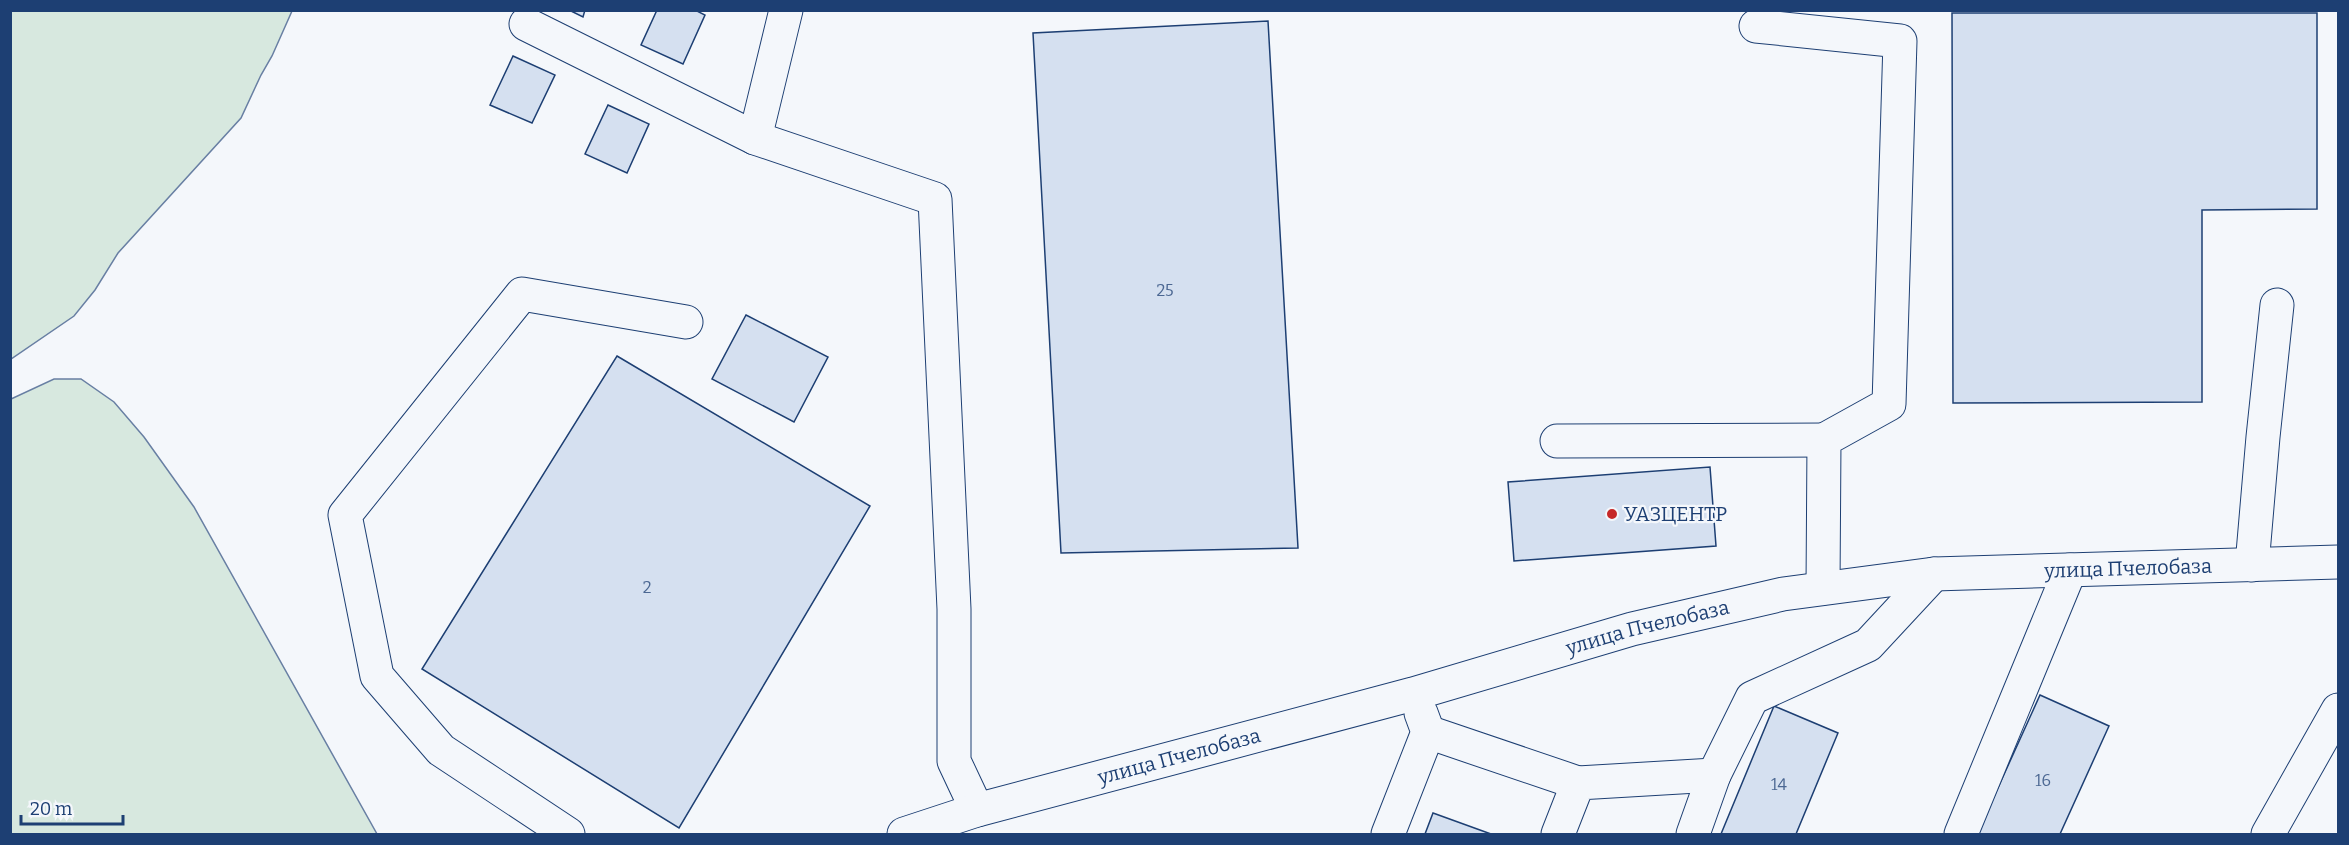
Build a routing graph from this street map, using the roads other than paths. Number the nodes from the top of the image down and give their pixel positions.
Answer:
1 (786, 10) edge
2 (526, 24) dead end
3 (1756, 26) dead end
4 (755, 138) junction
5 (2277, 305) dead end
6 (686, 322) dead end
7 (1824, 440) junction
8 (1557, 441) dead end
9 (2338, 562) edge
10 (2252, 565) junction
11 (2070, 570) junction
12 (1934, 574) junction
13 (1823, 588) junction
14 (1413, 694) junction
15 (2338, 710) edge
16 (1428, 732) junction
17 (1714, 775) junction
18 (1578, 783) junction
19 (977, 810) junction
20 (568, 834) edge
21 (904, 834) edge
22 (1388, 834) edge
23 (1558, 834) edge
24 (1693, 834) edge
25 (1962, 834) edge
26 (2268, 834) edge

1 - 4 street
2 - 4 street
3 - 7 street
4 - 19 street
5 - 10 street
6 - 20 street
7 - 8 street
7 - 13 street
9 - 10 street, улица Пчелобаза
10 - 11 street, улица Пчелобаза
11 - 12 street, улица Пчелобаза
11 - 25 street
12 - 13 street, улица Пчелобаза
12 - 17 street
13 - 14 street, улица Пчелобаза
14 - 16 street
14 - 19 street, улица Пчелобаза
15 - 26 street
16 - 18 street
16 - 22 street
17 - 18 street
17 - 24 street
18 - 23 street
19 - 21 street, улица Пчелобаза

